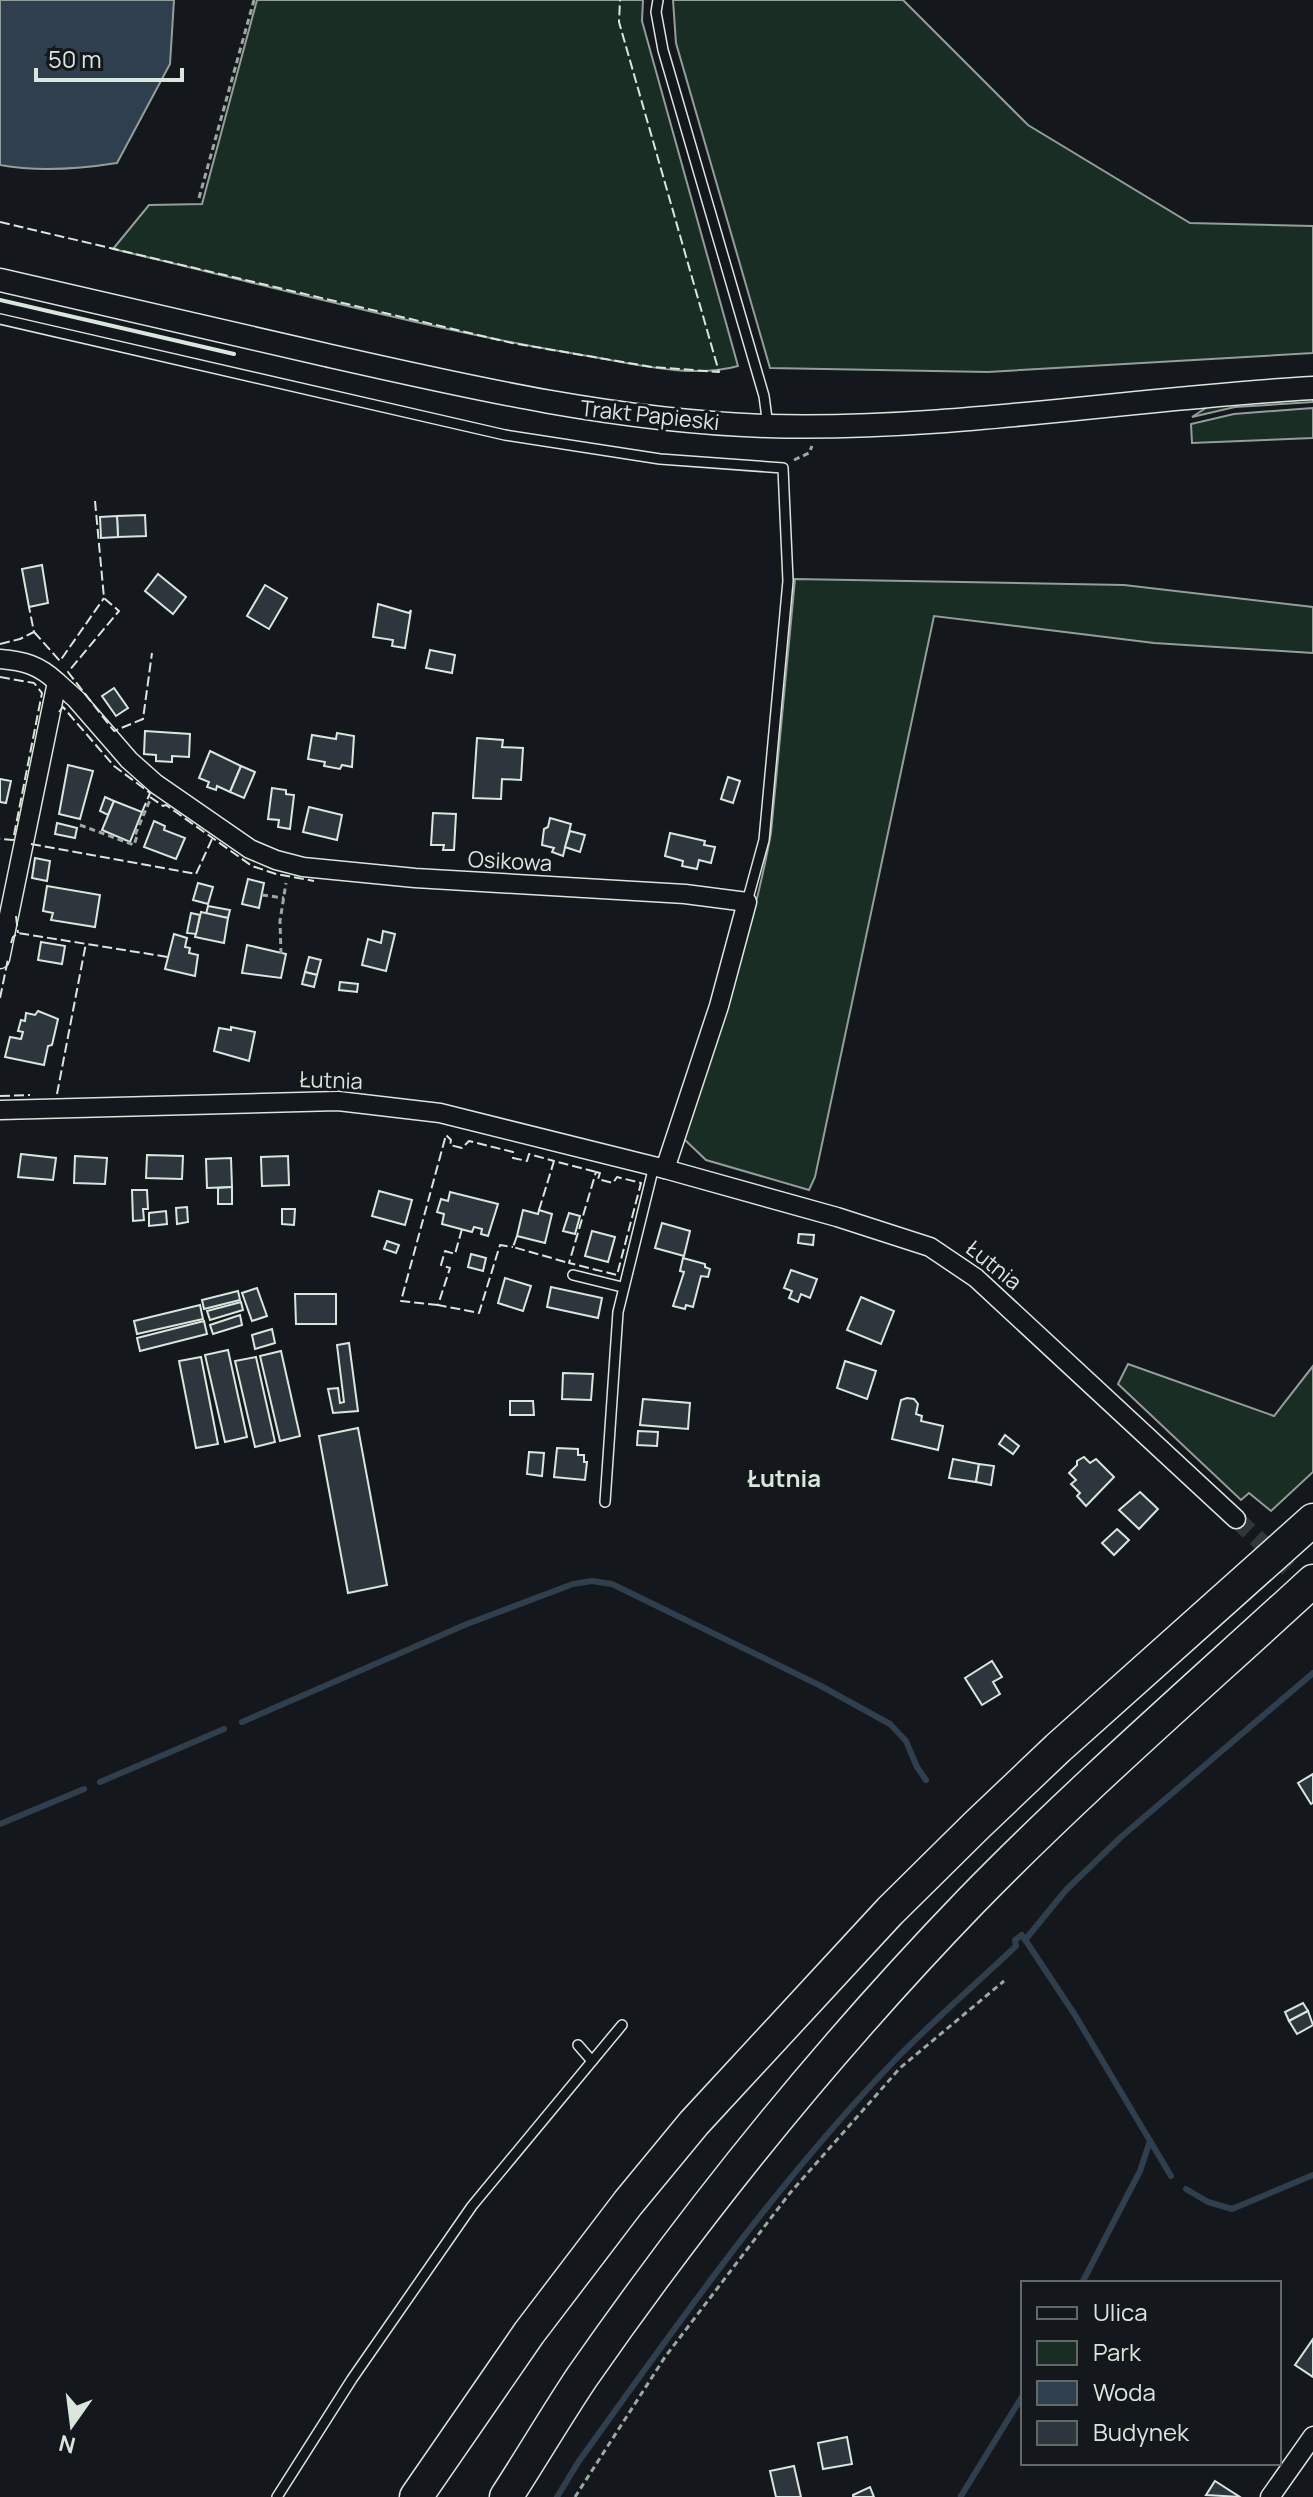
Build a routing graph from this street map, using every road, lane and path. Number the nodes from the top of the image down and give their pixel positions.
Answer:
1 (254, 0) edge
2 (658, 0) edge
3 (199, 198) dead end
4 (0, 280) edge
5 (0, 319) edge
6 (1313, 388) edge
7 (768, 426) junction
8 (814, 442) dead end
9 (783, 468) junction
10 (0, 659) edge
11 (57, 682) junction
12 (156, 784) junction
13 (80, 825) dead end
14 (290, 863) junction
15 (262, 895) dead end
16 (284, 898) junction
17 (747, 902) junction
18 (281, 954) dead end
19 (0, 959) edge
20 (0, 1110) edge
21 (660, 1168) junction
22 (573, 1275) dead end
23 (622, 1287) junction
24 (605, 1502) dead end
25 (1236, 1519) tunnel mouth
26 (1313, 1520) edge
27 (1313, 1581) edge
28 (1004, 1981) dead end
29 (622, 2025) dead end
30 (578, 2045) dead end
31 (592, 2061) junction
32 (1313, 2436) edge
33 (277, 2497) edge
34 (416, 2497) edge
35 (506, 2497) edge
36 (575, 2497) edge
37 (1270, 2497) edge

1 - 3 path
2 - 7 lane
4 - 7 street, Trakt Papieski
5 - 9 lane
6 - 7 street, Trakt Papieski
8 - 9 path
9 - 17 lane
10 - 11 street, Osikowa
11 - 12 street, Osikowa
11 - 19 street
12 - 13 path
12 - 14 street, Osikowa
14 - 16 path
14 - 17 street, Osikowa
15 - 16 path
16 - 18 path
17 - 21 street
20 - 21 street, Łutnia
21 - 23 lane
21 - 25 street, Łutnia
22 - 23 lane
23 - 24 lane
26 - 34 highway
27 - 35 highway
28 - 36 path
29 - 31 lane
30 - 31 lane
31 - 33 lane
32 - 37 street

